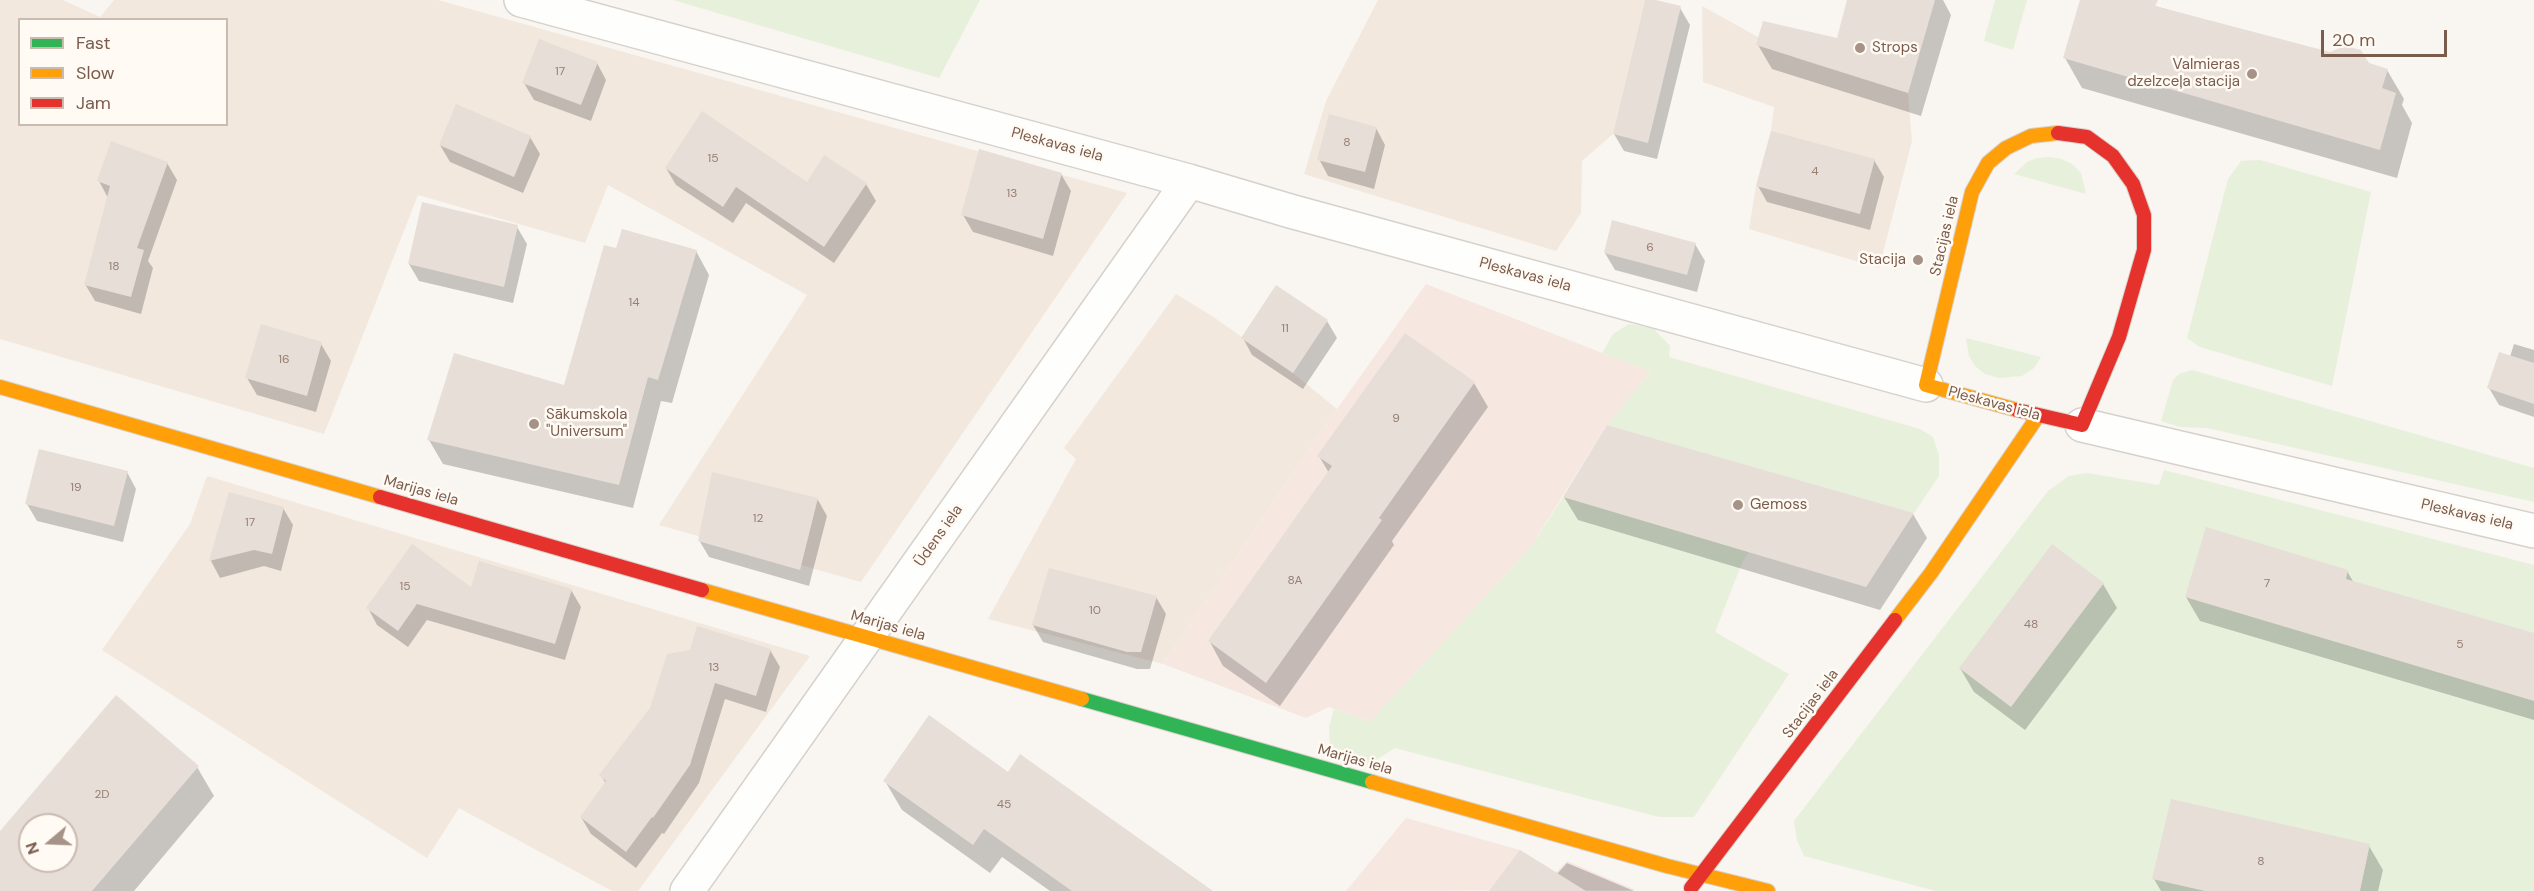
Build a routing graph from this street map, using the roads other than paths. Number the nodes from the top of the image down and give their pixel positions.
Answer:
1 (521, 0) edge
2 (1189, 181) junction
3 (1926, 385) junction
4 (0, 387) edge
5 (2038, 416) junction
6 (2082, 425) junction
7 (2534, 531) edge
8 (867, 638) junction
9 (1702, 873) junction
10 (687, 891) edge
11 (1689, 891) edge
12 (1768, 891) edge

1 - 2 street, Pleskavas iela
2 - 3 street, Pleskavas iela
2 - 8 street, Ūdens iela
3 - 5 street, Pleskavas iela
3 - 6 street, Stacijas iela
4 - 8 street, Marijas iela
5 - 6 street, Pleskavas iela
5 - 9 street, Stacijas iela
6 - 7 street, Pleskavas iela
8 - 9 street, Marijas iela
8 - 10 street, Ūdens iela
9 - 11 street, Stacijas iela
9 - 12 street, Marijas iela

